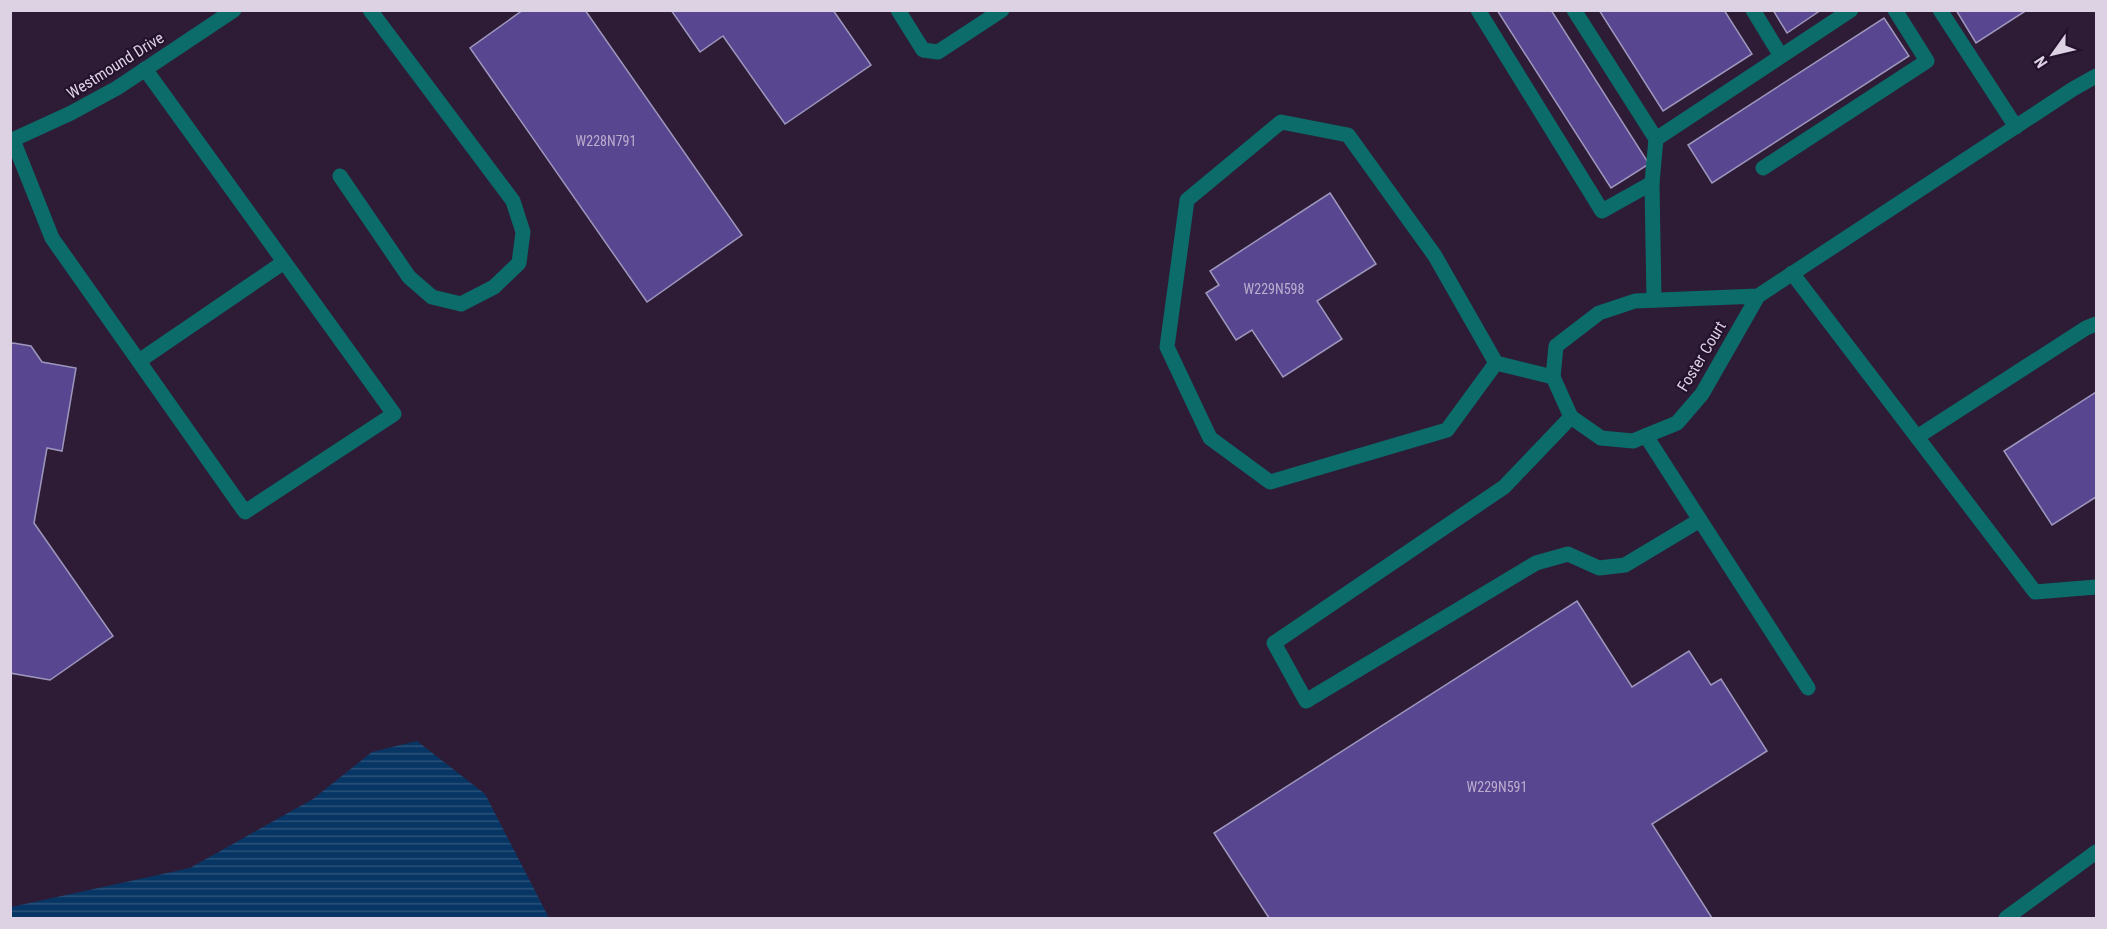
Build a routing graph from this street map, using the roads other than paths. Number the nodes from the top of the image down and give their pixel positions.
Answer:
1 (234, 10) edge
2 (370, 10) edge
3 (898, 10) edge
4 (1002, 10) edge
5 (1478, 10) edge
6 (1574, 10) edge
7 (1753, 10) edge
8 (1851, 10) edge
9 (1895, 10) edge
10 (1940, 10) edge
11 (1781, 56) junction
12 (145, 69) junction
13 (2097, 76) edge
14 (2016, 127) junction
15 (1656, 139) junction
16 (12, 140) edge
17 (1763, 168) dead end
18 (340, 176) dead end
19 (1652, 183) junction
20 (284, 261) junction
21 (1792, 273) junction
22 (1758, 296) junction
23 (1654, 300) junction
24 (2097, 324) edge
25 (139, 362) junction
26 (1496, 363) junction
27 (1553, 377) junction
28 (1571, 417) junction
29 (1646, 436) junction
30 (1917, 437) junction
31 (1700, 520) junction
32 (2097, 587) edge
33 (1808, 688) dead end
34 (2097, 852) edge
35 (2006, 918) edge

1 - 12 street, Westmound Drive
2 - 18 street
3 - 4 street
5 - 19 street
6 - 15 street
7 - 11 street
8 - 11 street
9 - 17 street
10 - 14 street
11 - 15 street
12 - 16 street, Westmound Drive
12 - 20 street
13 - 14 street, Foster Court
14 - 21 street, Foster Court
15 - 19 street
16 - 25 street
19 - 23 street
20 - 25 street
20 - 25 street
21 - 22 street, Foster Court
21 - 30 street
22 - 23 street, Foster Court
22 - 29 street, Foster Court
23 - 27 street, Foster Court
24 - 30 street
26 - 26 street
26 - 27 street
27 - 28 street, Foster Court
28 - 29 street, Foster Court
28 - 31 street
29 - 31 street
30 - 32 street
31 - 33 street
34 - 35 street

